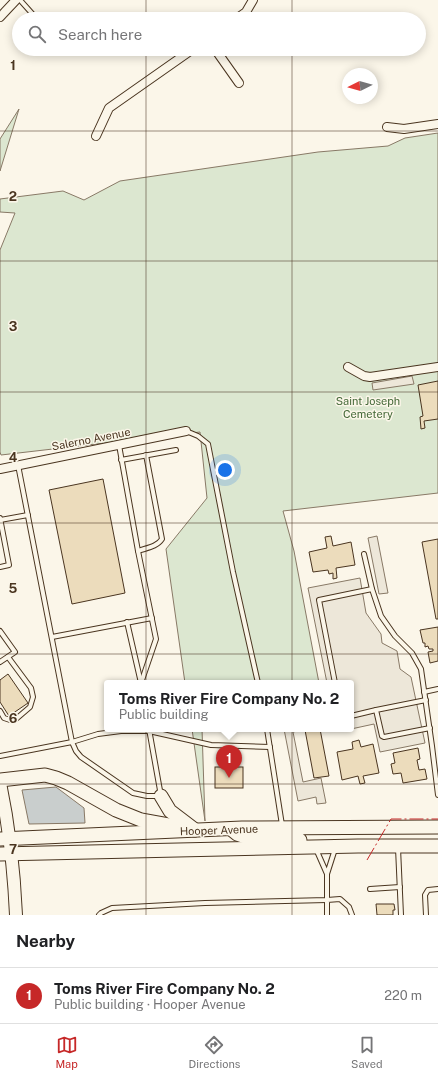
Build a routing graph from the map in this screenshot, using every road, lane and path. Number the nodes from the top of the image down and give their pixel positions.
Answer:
1 (16, 0) edge
2 (20, 0) edge
3 (253, 0) edge
4 (31, 12) edge
5 (246, 12) edge
6 (0, 17) edge
7 (183, 56) edge
8 (221, 56) edge
9 (239, 83) dead end
10 (438, 124) edge
11 (387, 127) dead end
12 (96, 136) dead end
13 (348, 367) dead end
14 (438, 367) edge
15 (186, 431) joint
16 (118, 445) junction
17 (176, 450) dead end
18 (146, 455) junction
19 (121, 460) junction
20 (18, 465) junction
21 (0, 469) edge
22 (28, 515) junction
23 (0, 519) edge
24 (138, 551) junction
25 (364, 554) dead end
26 (0, 567) edge
27 (372, 589) junction
28 (152, 618) junction
29 (127, 622) junction
30 (0, 631) edge
31 (52, 637) junction
32 (8, 657) junction
33 (0, 662) edge
34 (140, 680) edge
35 (142, 680) edge
36 (257, 680) edge
37 (334, 680) edge
38 (438, 689) edge
39 (424, 692) junction
40 (426, 700) junction
41 (376, 710) junction
42 (0, 711) edge
43 (354, 715) edge
44 (430, 728) junction
45 (113, 732) edge
46 (149, 732) edge
47 (157, 732) edge
48 (268, 732) edge
49 (72, 742) junction
50 (270, 747) junction
51 (0, 756) edge
52 (0, 782) edge
53 (438, 795) edge
54 (161, 796) junction
55 (438, 825) edge
56 (283, 828) junction
57 (230, 829) junction
58 (195, 830) junction
59 (4, 839) edge
60 (336, 846) junction
61 (358, 846) junction
62 (398, 846) junction
63 (438, 846) edge
64 (315, 847) junction
65 (5, 854) edge
66 (327, 874) junction
67 (400, 887) junction
68 (370, 888) dead end
69 (438, 889) edge
70 (327, 900) junction
71 (16, 915) edge
72 (99, 915) edge
73 (327, 915) edge
74 (352, 915) edge
75 (401, 915) edge
76 (426, 915) edge

1 - 6 street
2 - 4 lane
3 - 5 street
7 - 12 street
8 - 9 street
10 - 11 street
13 - 14 street
15 - 16 street, Salerno Avenue
15 - 36 lane
16 - 19 lane
16 - 20 street, Salerno Avenue
17 - 18 lane
18 - 19 lane
18 - 24 lane
19 - 24 lane
20 - 21 street, Salerno Avenue
20 - 22 lane
22 - 23 lane
22 - 31 lane
23 - 26 lane
24 - 28 lane
25 - 27 lane
27 - 37 lane
27 - 39 lane
28 - 29 lane
28 - 35 lane
29 - 31 lane
29 - 34 lane
30 - 32 lane
31 - 49 lane
32 - 33 lane
32 - 42 lane
38 - 39 lane
39 - 40 lane
40 - 41 lane
40 - 44 lane
41 - 43 lane
41 - 44 lane
44 - 53 lane
45 - 49 lane
46 - 54 lane
47 - 50 lane
48 - 50 lane
49 - 51 lane
49 - 54 lane
50 - 56 lane
52 - 58 main road
52 - 59 street
54 - 58 main road
55 - 56 main road, Hooper Avenue
56 - 57 main road, Hooper Avenue
57 - 58 main road, Hooper Avenue
57 - 61 main road
58 - 59 main road, Hooper Avenue
59 - 65 street
60 - 61 main road, Hooper Avenue
60 - 64 main road, Hooper Avenue
60 - 66 lane
61 - 62 main road, Hooper Avenue
62 - 63 main road, Hooper Avenue
62 - 67 lane
64 - 65 main road, Hooper Avenue
64 - 66 lane
65 - 71 street
66 - 70 lane
67 - 68 lane
67 - 75 lane
69 - 76 lane
70 - 72 lane
70 - 73 lane
70 - 74 lane

